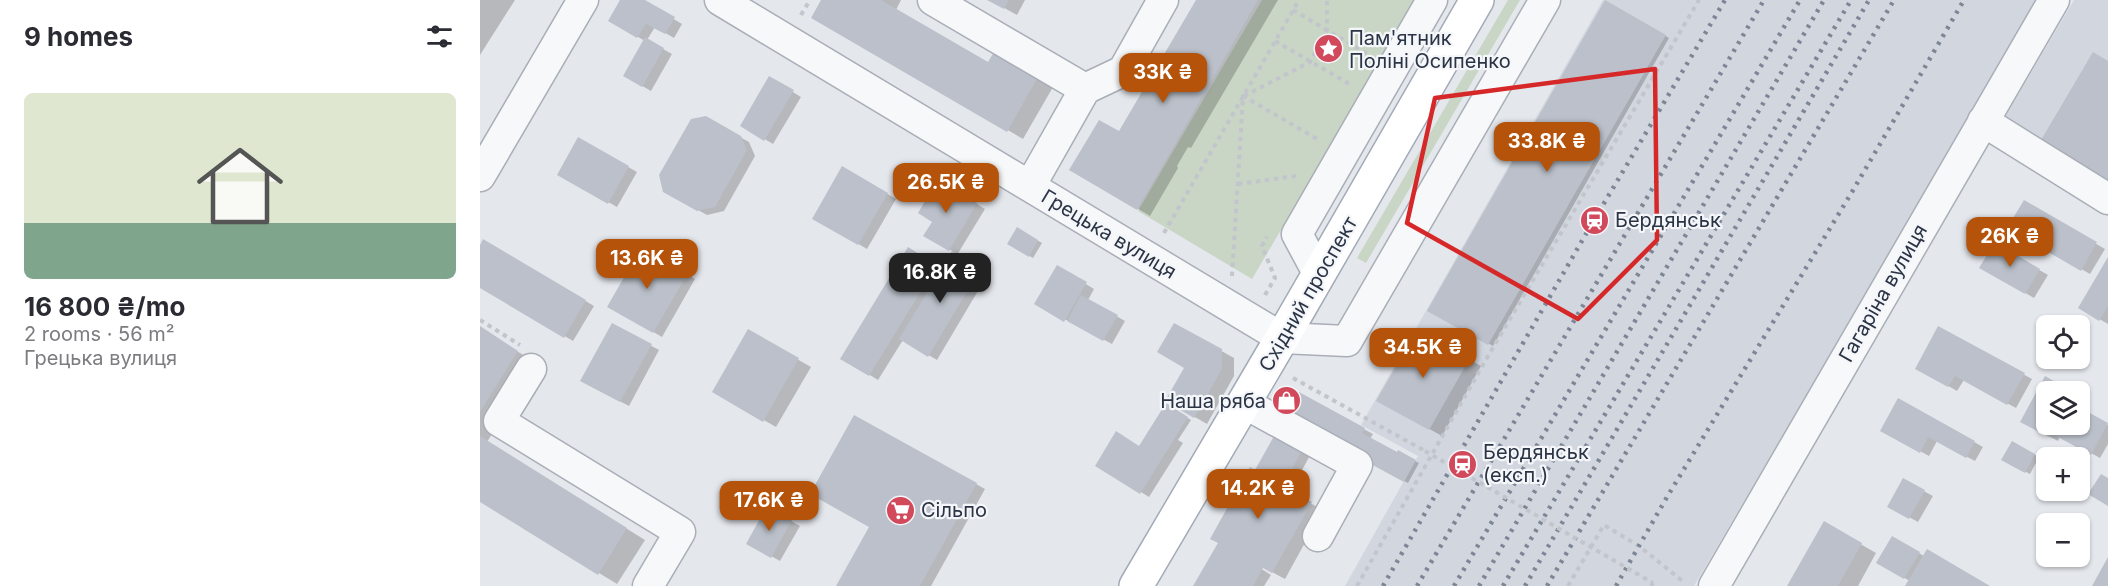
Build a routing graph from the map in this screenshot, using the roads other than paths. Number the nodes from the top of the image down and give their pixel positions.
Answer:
1 (583, 0) edge
2 (720, 0) edge
3 (933, 0) edge
4 (1163, 0) edge
5 (1432, 0) edge
6 (1477, 0) edge
7 (1545, 0) edge
8 (2054, 0) edge
9 (1085, 89) junction
10 (1983, 121) junction
11 (480, 176) edge
12 (1030, 186) junction
13 (2108, 199) edge
14 (1318, 275) junction
15 (1282, 338) junction
16 (531, 369) road end
17 (1244, 403) junction
18 (1318, 536) dead end
19 (648, 586) edge
20 (1136, 586) edge
21 (1714, 586) edge

1 - 11 street
2 - 12 street, Грецька вулиця
3 - 9 street
4 - 9 street
5 - 14 street
6 - 14 main road, Східний проспект
7 - 15 street
8 - 10 street, Гагаріна вулиця
9 - 12 street
10 - 13 street
10 - 21 street, Гагаріна вулиця
12 - 15 street, Грецька вулиця
14 - 15 main road, Східний проспект
15 - 17 main road, Східний проспект
16 - 19 street
17 - 18 street
17 - 20 main road, Східний проспект

